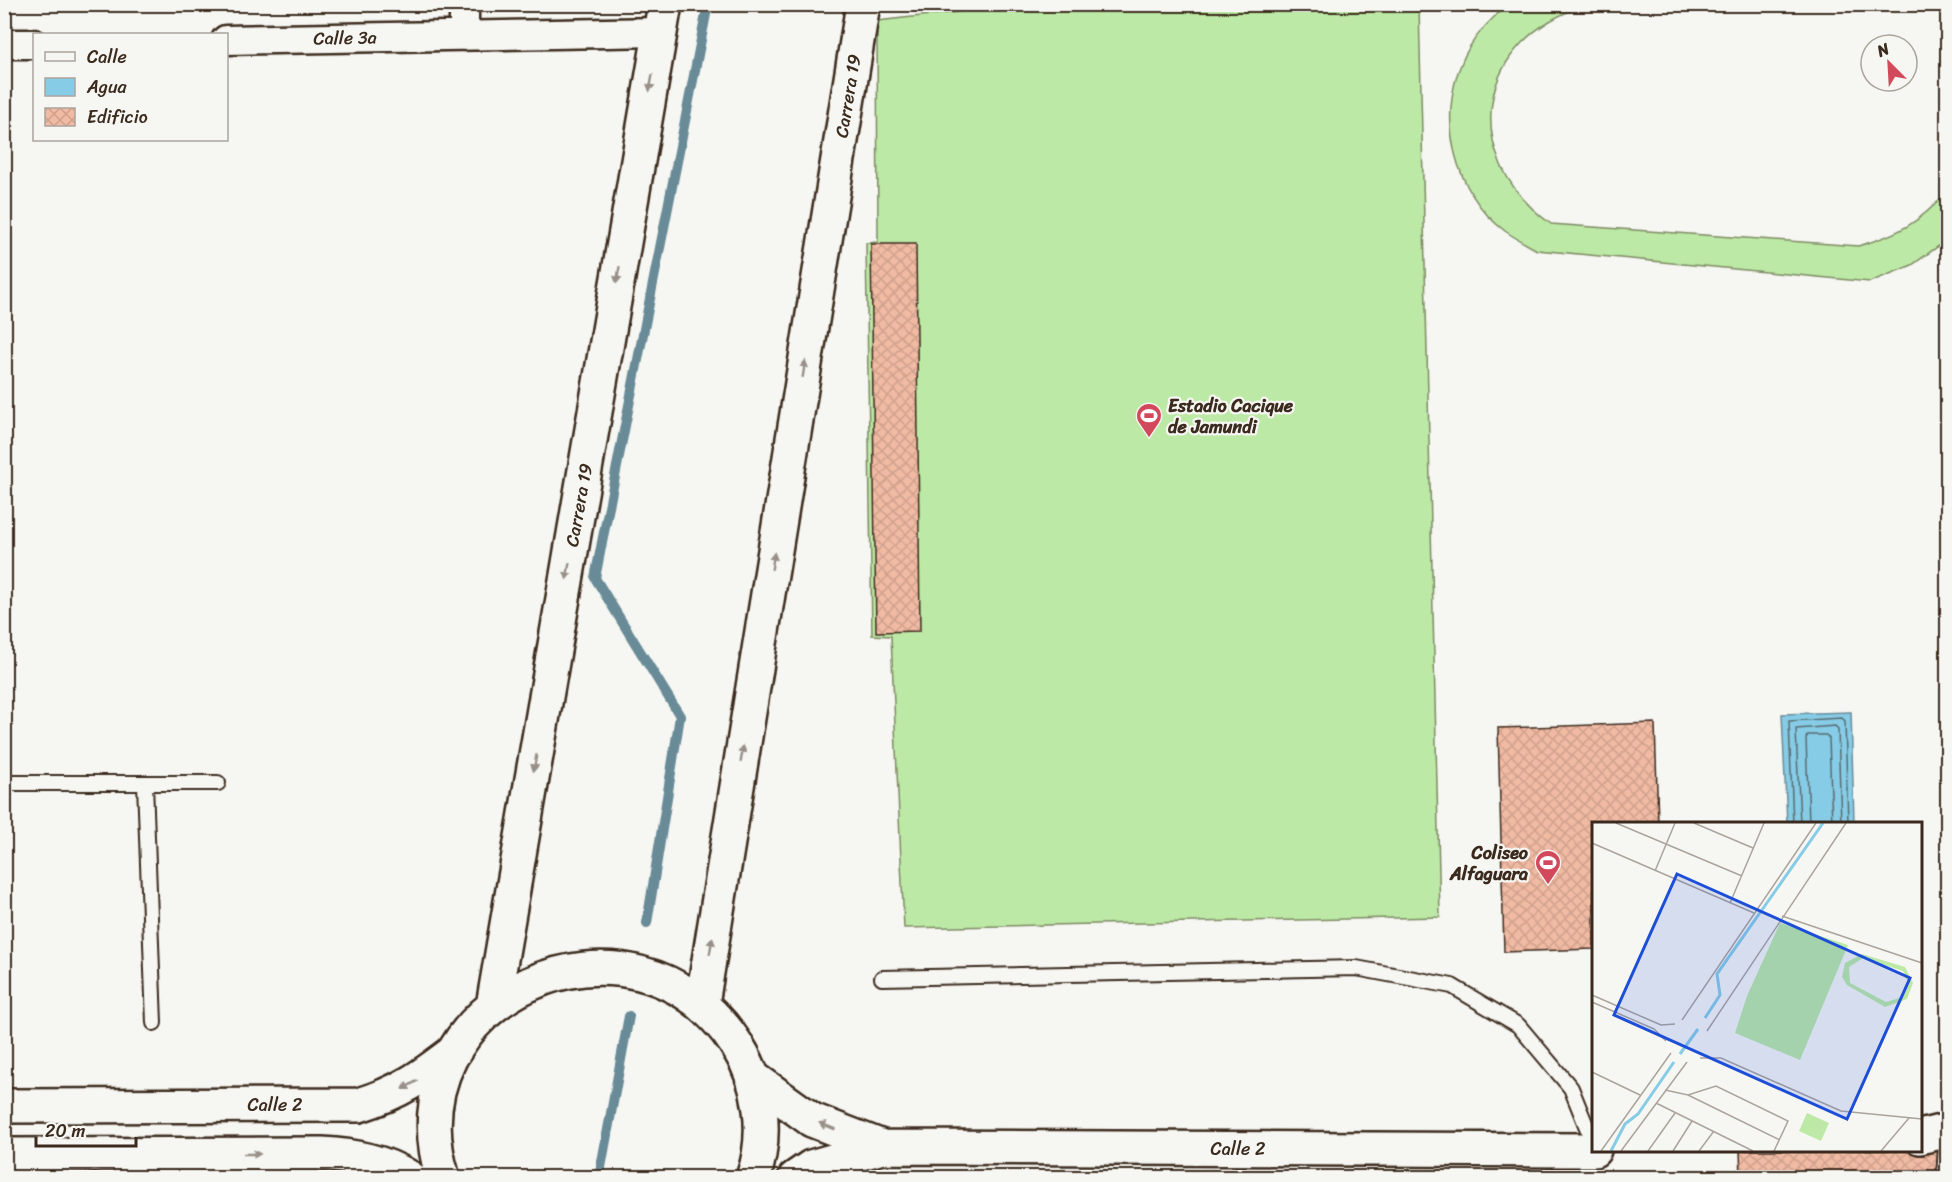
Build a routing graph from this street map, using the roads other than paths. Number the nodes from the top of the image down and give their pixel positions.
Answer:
1 (464, 4) edge
2 (863, 4) edge
3 (663, 18) edge
4 (464, 36) junction
5 (228, 40) edge
6 (4, 44) edge
7 (33, 44) edge
8 (4, 783) edge
9 (218, 783) dead end
10 (146, 784) junction
11 (882, 978) dead end
12 (702, 1004) junction
13 (493, 1006) junction
14 (154, 1023) dead end
15 (456, 1050) junction
16 (752, 1077) junction
17 (4, 1106) edge
18 (1947, 1130) edge
19 (1922, 1136) edge
20 (1592, 1142) edge
21 (882, 1148) junction
22 (1592, 1150) edge
23 (4, 1155) edge
24 (410, 1178) edge
25 (443, 1178) edge
26 (753, 1178) edge
27 (795, 1178) edge
28 (1944, 1178) edge

1 - 4 street
12 -> 2 main road, Carrera 19
3 - 4 street, Calle 3a
3 -> 13 main road, Carrera 19
4 - 5 street, Calle 3a
6 - 7 street
8 - 10 lane
9 - 10 lane
10 - 14 lane
11 - 20 lane
12 - 13 main road
12 - 16 main road
13 - 15 main road
15 -> 17 main road, Calle 2
15 - 25 main road
21 -> 16 main road, Calle 2
16 - 26 main road
18 - 19 main road
18 - 28 lane
21 - 22 main road, Calle 2
21 - 27 main road, Calle 2
23 -> 24 main road

